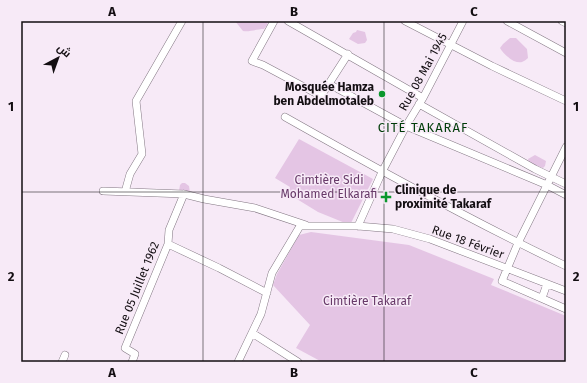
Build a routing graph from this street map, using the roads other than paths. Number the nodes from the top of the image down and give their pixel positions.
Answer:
1 (182, 21) edge
2 (274, 21) edge
3 (288, 21) edge
4 (405, 21) edge
5 (463, 21) edge
6 (507, 21) edge
7 (562, 21) edge
8 (566, 23) edge
9 (451, 44) junction
10 (566, 53) edge
11 (348, 54) junction
12 (329, 84) junction
13 (421, 101) junction
14 (566, 101) edge
15 (285, 117) dead end
16 (406, 126) junction
17 (566, 147) edge
18 (382, 172) junction
19 (552, 177) junction
20 (566, 184) edge
21 (547, 185) junction
22 (103, 191) dead end
23 (125, 192) junction
24 (184, 194) junction
25 (566, 195) edge
26 (309, 225) junction
27 (358, 226) junction
28 (518, 243) junction
29 (168, 244) junction
30 (566, 266) edge
31 (507, 268) junction
32 (547, 284) junction
33 (566, 291) edge
34 (267, 293) junction
35 (542, 298) junction
36 (566, 309) edge
37 (252, 333) junction
38 (132, 362) edge
39 (238, 362) edge
40 (298, 362) edge

1 - 23 street
2 - 12 street
3 - 11 street
4 - 9 street
5 - 9 street, Rue 08 Mai 1945
6 - 10 street
7 - 8 street
9 - 13 street, Rue 08 Mai 1945
9 - 14 street
11 - 12 street
11 - 13 street
12 - 16 street
13 - 16 street, Rue 08 Mai 1945
13 - 19 street
15 - 18 street
16 - 18 street, Rue 08 Mai 1945
16 - 21 street
17 - 19 street
18 - 27 street, Rue 08 Mai 1945
18 - 28 street
19 - 20 street
19 - 21 street
21 - 25 street
21 - 28 street
22 - 23 street
23 - 24 street
24 - 26 street
24 - 29 street, Rue 05 Juillet 1962
26 - 27 street
26 - 34 street
27 - 31 street, Rue 18 Février
28 - 30 street
28 - 31 street
29 - 34 street
29 - 38 street, Rue 05 Juillet 1962
31 - 32 street, Rue 18 Février
31 - 35 street
32 - 33 street, Rue 18 Février
32 - 35 street
34 - 37 street
35 - 36 street
37 - 39 street
37 - 40 street

